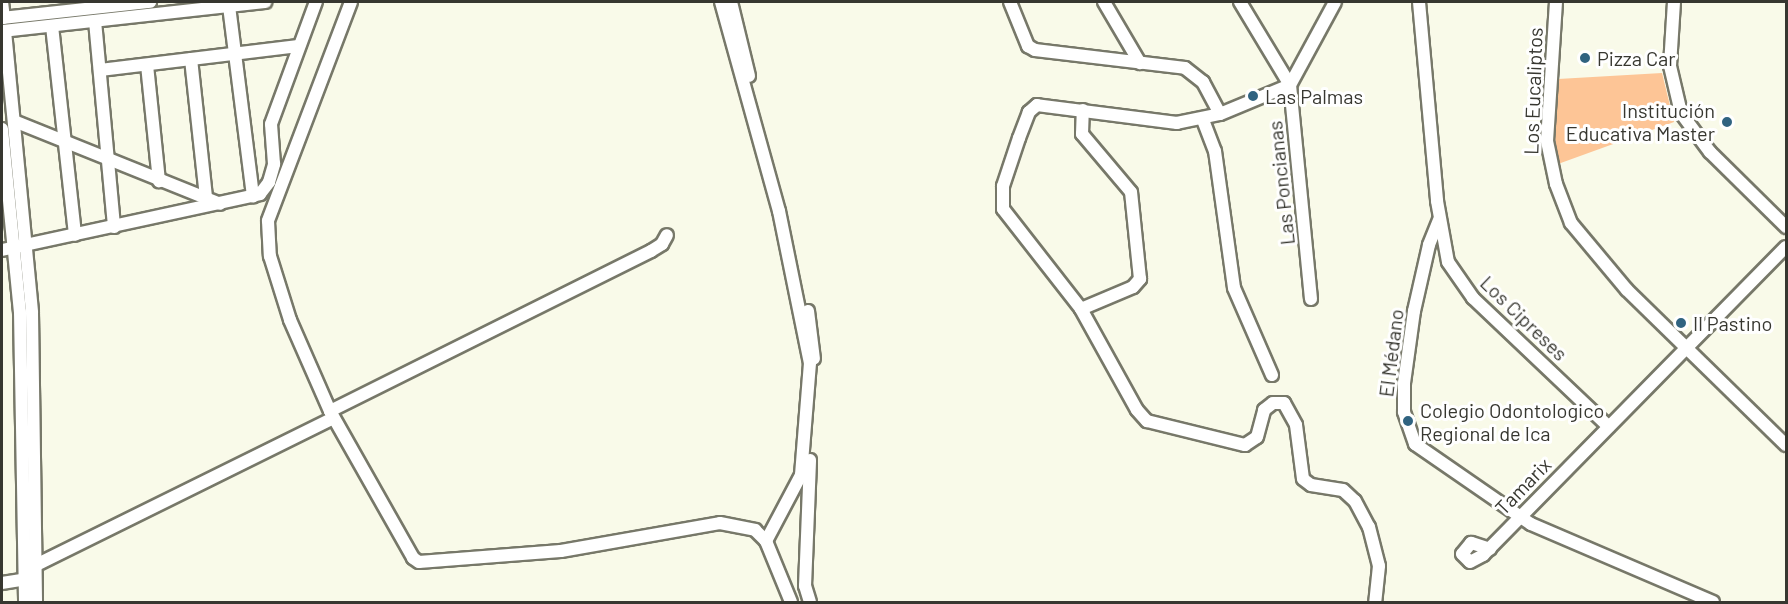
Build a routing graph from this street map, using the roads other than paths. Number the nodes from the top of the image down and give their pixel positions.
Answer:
1 (2, 2) edge
2 (134, 2) edge
3 (150, 2) edge
4 (265, 2) edge
5 (316, 2) edge
6 (351, 2) edge
7 (721, 2) edge
8 (731, 2) edge
9 (1010, 2) edge
10 (1104, 2) edge
11 (1240, 2) edge
12 (1335, 2) edge
13 (1419, 2) edge
14 (1556, 2) edge
15 (1674, 2) edge
16 (90, 5) edge
17 (229, 6) junction
18 (49, 14) edge
19 (3, 18) edge
20 (95, 21) junction
21 (3, 31) edge
22 (299, 46) junction
23 (235, 54) junction
24 (191, 59) junction
25 (1140, 63) junction
26 (147, 65) junction
27 (100, 70) junction
28 (1290, 85) junction
29 (1083, 110) junction
30 (1220, 114) junction
31 (1203, 120) junction
32 (14, 121) junction
33 (2, 129) edge
34 (66, 143) junction
35 (3, 158) edge
36 (110, 162) junction
37 (159, 181) junction
38 (253, 196) junction
39 (206, 198) junction
40 (221, 204) junction
41 (1439, 220) junction
42 (114, 227) junction
43 (1786, 227) edge
44 (75, 235) junction
45 (667, 235) dead end
46 (27, 245) junction
47 (1786, 247) edge
48 (8, 248) edge
49 (1311, 299) dead end
50 (1081, 309) junction
51 (1689, 347) junction
52 (1272, 375) dead end
53 (331, 414) junction
54 (1609, 427) junction
55 (1786, 445) edge
56 (1519, 518) junction
57 (766, 541) junction
58 (1490, 549) dead end
59 (36, 565) junction
60 (27, 579) junction
61 (2, 583) edge
62 (25, 603) edge
63 (36, 603) edge
64 (791, 603) edge
65 (810, 603) edge
66 (1375, 603) edge
67 (1713, 603) edge

1 - 19 street
2 - 3 street
2 - 16 street
4 - 17 street
5 - 22 street
6 - 53 street
7 - 57 street
8 - 65 street
9 - 25 street
10 - 25 street
11 - 28 street
12 - 28 street
13 - 41 street, El Médano
14 - 51 street, Los Eucaliptos
15 - 43 street
16 - 18 street
17 - 20 street
17 - 23 street
18 - 19 street
18 - 20 street
18 - 21 street
18 - 34 street
20 - 27 street
21 - 32 street
22 - 23 street
22 - 38 street
23 - 24 street
23 - 38 street
24 - 26 street
24 - 39 street
25 - 30 street
26 - 27 street
26 - 37 street
27 - 36 street
28 - 30 street
28 - 49 street, Las Poncianas
29 - 31 street
29 - 50 street
29 - 50 street
30 - 31 street
31 - 52 street
32 - 34 street
32 - 46 street
33 - 35 street
34 - 36 street
34 - 44 street
35 - 48 street
36 - 37 street
36 - 42 street
37 - 39 street
38 - 40 street
39 - 40 street
40 - 42 street
41 - 54 street, Los Cipreses
41 - 56 street, El Médano
42 - 44 street
44 - 46 street
45 - 53 street
46 - 48 street
46 - 59 street
47 - 51 street, Tamarix
48 - 60 street
50 - 66 street
51 - 54 street, Tamarix
51 - 55 street, Los Eucaliptos
53 - 57 street
53 - 59 street
54 - 56 street, Tamarix
56 - 58 street, Tamarix
56 - 67 street, El Médano
57 - 64 street
59 - 63 street
60 - 61 street
60 - 62 street

